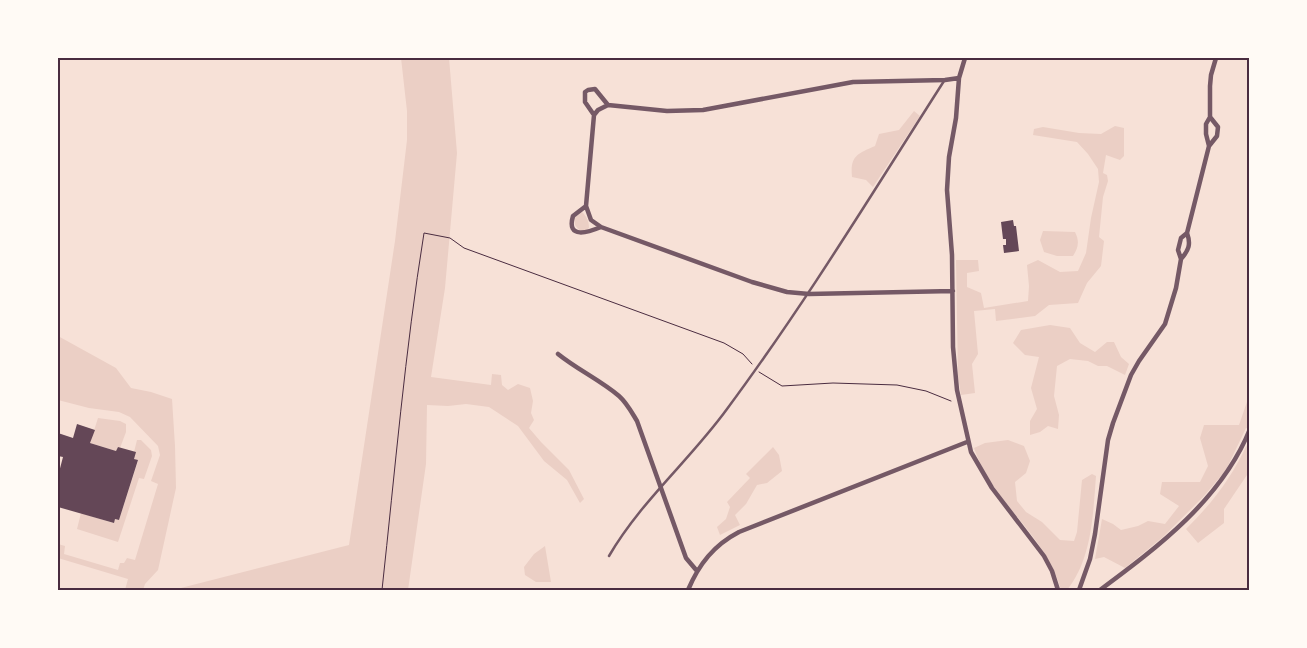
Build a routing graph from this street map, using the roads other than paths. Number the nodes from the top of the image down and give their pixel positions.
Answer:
1 (965, 58) edge
2 (1216, 58) edge
3 (959, 78) junction
4 (945, 80) junction
5 (608, 106) junction
6 (594, 115) junction
7 (1210, 117) junction
8 (1209, 146) junction
9 (586, 206) junction
10 (601, 227) junction
11 (1187, 233) junction
12 (1181, 259) junction
13 (953, 291) junction
14 (809, 294) junction
15 (558, 354) dead end
16 (1250, 429) edge
17 (967, 442) junction
18 (660, 486) junction
19 (609, 556) dead end
20 (697, 571) junction
21 (688, 590) edge
22 (1058, 590) edge
23 (1079, 590) edge
24 (1100, 590) edge

1 - 3 street
2 - 7 street
3 - 4 street
3 - 13 street
4 - 5 street
4 - 14 lane
5 - 6 street
5 - 6 street
6 - 9 street
7 - 8 street
7 - 8 street
8 - 11 street
9 - 10 street
9 - 10 street
10 - 14 street
11 - 12 street
11 - 12 street
12 - 23 street
13 - 14 street
13 - 17 street
14 - 18 lane
15 - 18 street
16 - 24 street
17 - 20 street
17 - 22 street
18 - 19 lane
18 - 20 street
20 - 21 street

